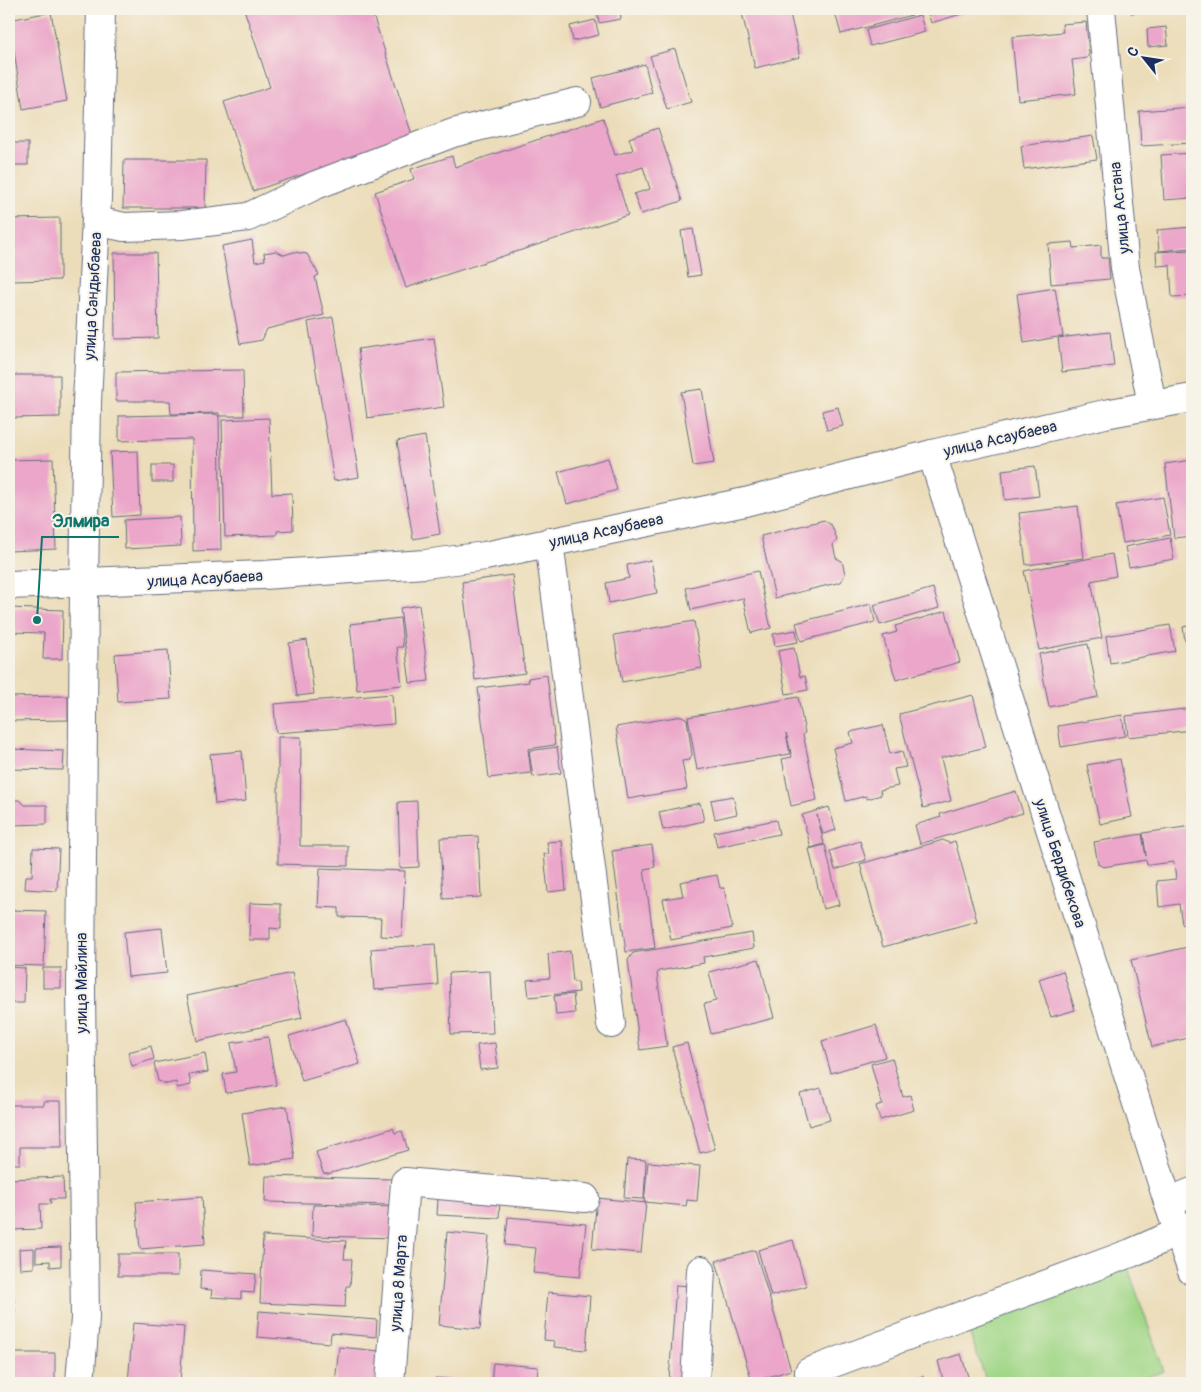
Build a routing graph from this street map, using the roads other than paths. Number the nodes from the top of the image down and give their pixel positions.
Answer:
1 (101, 9) edge
2 (1101, 9) edge
3 (577, 102) dead end
4 (96, 221) junction
5 (1192, 398) edge
6 (1152, 404) junction
7 (932, 454) junction
8 (549, 542) junction
9 (84, 584) junction
10 (9, 585) edge
11 (611, 1024) dead end
12 (1180, 1197) edge
13 (585, 1198) dead end
14 (1179, 1232) junction
15 (700, 1270) dead end
16 (1192, 1271) edge
17 (809, 1372) dead end
18 (80, 1383) edge
19 (390, 1383) edge
20 (695, 1383) edge

1 - 4 street, улица Сандыбаева
2 - 6 street, улица Астана
3 - 4 street
4 - 9 street, улица Сандыбаева
5 - 6 street, улица Асаубаева
6 - 7 street, улица Асаубаева
7 - 8 street, улица Асаубаева
7 - 12 street, улица Бердибекова
8 - 9 street, улица Асаубаева
8 - 11 street
9 - 10 street, улица Асаубаева
9 - 18 street, улица Майлина
12 - 14 street, улица Бердибекова
13 - 19 street, улица 8 Марта
14 - 16 street, улица Бердибекова
14 - 17 street
15 - 20 street

